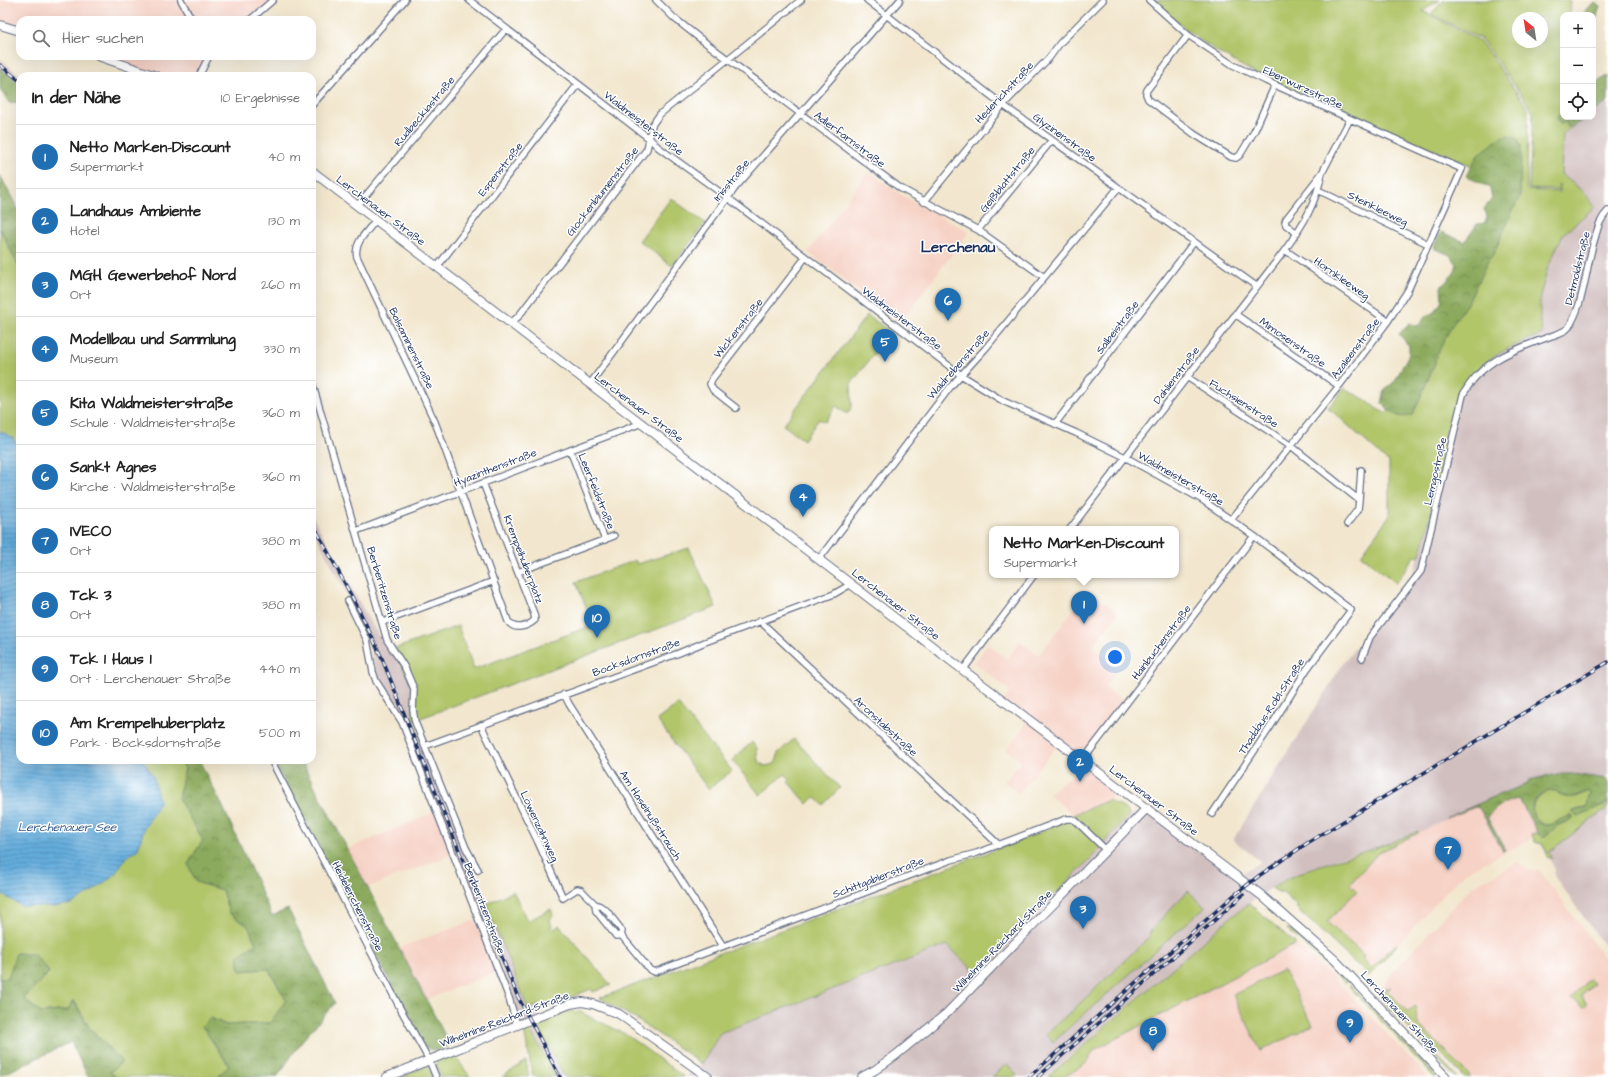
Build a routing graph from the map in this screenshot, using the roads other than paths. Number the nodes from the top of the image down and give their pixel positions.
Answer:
1 (181, 0) edge
2 (273, 0) edge
3 (405, 0) edge
4 (469, 0) edge
5 (656, 0) edge
6 (801, 0) edge
7 (867, 0) edge
8 (900, 0) edge
9 (1103, 0) edge
10 (1149, 0) edge
11 (190, 16) edge
12 (255, 16) edge
13 (887, 16) junction
14 (0, 25) edge
15 (506, 29) junction
16 (16, 31) edge
17 (1188, 35) junction
18 (110, 60) edge
19 (207, 60) edge
20 (728, 60) junction
21 (144, 72) edge
22 (201, 72) edge
23 (578, 84) junction
24 (1275, 85) junction
25 (316, 100) edge
26 (1003, 105) junction
27 (800, 114) junction
28 (1350, 119) junction
29 (650, 139) junction
30 (1052, 140) junction
31 (1462, 169) joint
32 (1322, 173) junction
33 (316, 174) edge
34 (1118, 188) junction
35 (1318, 190) junction
36 (728, 198) junction
37 (924, 202) junction
38 (358, 206) junction
39 (1608, 211) edge
40 (376, 220) junction
41 (978, 230) junction
42 (1297, 233) junction
43 (1194, 242) junction
44 (1428, 244) junction
45 (1285, 250) junction
46 (805, 258) junction
47 (437, 267) junction
48 (1044, 277) junction
49 (1256, 286) junction
50 (1235, 314) junction
51 (1388, 321) junction
52 (510, 323) junction
53 (1567, 330) joint
54 (961, 375) junction
55 (1187, 377) junction
56 (590, 384) junction
57 (1339, 386) junction
58 (316, 396) edge
59 (736, 408) dead end
60 (642, 423) junction
61 (1055, 424) junction
62 (1290, 445) junction
63 (570, 450) junction
64 (1125, 457) junction
65 (1361, 470) dead end
66 (483, 483) junction
67 (460, 491) junction
68 (1359, 500) junction
69 (1231, 520) junction
70 (1347, 524) dead end
71 (1072, 526) edge
72 (356, 531) junction
73 (614, 536) dead end
74 (1254, 536) junction
75 (605, 540) junction
76 (819, 559) junction
77 (518, 572) junction
78 (1032, 578) edge
79 (494, 581) junction
80 (851, 584) junction
81 (348, 601) dead end
82 (1351, 610) joint
83 (760, 621) junction
84 (383, 622) junction
85 (1362, 658) dead end
86 (963, 670) junction
87 (564, 694) junction
88 (481, 725) junction
89 (425, 746) junction
90 (1083, 760) junction
91 (273, 764) edge
92 (1147, 808) junction
93 (1212, 814) dead end
94 (999, 845) junction
95 (1106, 850) junction
96 (478, 870) dead end
97 (723, 946) junction
98 (650, 970) joint
99 (517, 1025) junction
100 (429, 1060) junction
101 (387, 1077) edge
102 (436, 1077) edge
103 (708, 1077) edge
104 (862, 1077) edge
105 (1446, 1077) edge

1 - 11 street
2 - 12 street
3 - 25 street
4 - 15 street, Waldmeisterstraße
5 - 20 street, Adlerfarnstraße
6 - 20 street, Glockenblumenstraße
7 - 13 street, Glyzinenstraße
8 - 13 street, Irisstraße
9 - 26 street, Hederichstraße
10 - 17 street, Eberwurzstraße
13 - 26 street, Glyzinenstraße
13 - 27 street, Irisstraße
14 - 16 main road
15 - 23 street, Waldmeisterstraße
15 - 38 street, Rudbeckiastraße
17 - 24 street, Eberwurzstraße
17 - 24 street
18 - 21 main road
19 - 22 street
20 - 27 street, Adlerfarnstraße
20 - 29 street, Glockenblumenstraße
23 - 29 street, Waldmeisterstraße
23 - 47 street, Espenstraße
24 - 28 street, Eberwurzstraße
26 - 30 street, Glyzinenstraße
26 - 37 street, Hederichstraße
27 - 36 street, Irisstraße
27 - 37 street, Adlerfarnstraße
28 - 31 street, Eberwurzstraße
28 - 32 street, Dahlienstraße
29 - 36 street, Waldmeisterstraße
29 - 52 street, Glockenblumenstraße
30 - 34 street, Glyzinenstraße
30 - 41 street, Geißblattstraße
31 - 44 street, Azaleenstraße
32 - 35 street, Dahlienstraße
32 - 42 street, Dahlienstraße
33 - 38 main road, Lerchenauer Straße
34 - 43 street, Glyzinenstraße
34 - 48 street, Waldrebenstraße
35 - 42 street, Dahlienstraße
35 - 44 street, Steinkleeweg
36 - 46 street, Waldmeisterstraße
36 - 56 street, Irisstraße
37 - 41 street, Adlerfarnstraße
38 - 40 main road, Lerchenauer Straße
39 - 53 street, Detmoldstraße
40 - 47 main road, Lerchenauer Straße
40 - 67 street, Balsaminenstraße
41 - 48 street, Adlerfarnstraße
42 - 45 street, Dahlienstraße
43 - 49 street, Glyzinenstraße
43 - 61 street, Salbeistraße
44 - 51 street, Azaleenstraße
45 - 49 street, Dahlienstraße
45 - 51 street, Hornkleeweg
46 - 54 street, Waldmeisterstraße
46 - 59 street, Wickenstraße
47 - 52 main road, Lerchenauer Straße
48 - 54 street, Waldrebenstraße
49 - 50 street, Dahlienstraße
50 - 55 street, Dahlienstraße
50 - 57 street, Mimosenstraße
51 - 57 street, Azaleenstraße
52 - 56 main road, Lerchenauer Straße
53 - 85 street, Lemgostraße
54 - 61 street, Waldmeisterstraße
54 - 76 street, Waldrebenstraße
55 - 62 street, Fuchsienstraße
55 - 64 street, Dahlienstraße
56 - 60 main road, Lerchenauer Straße
57 - 62 street, Azaleenstraße
58 - 72 street, Berberitzenstraße
60 - 63 street, Hyazinthenstraße
60 - 76 main road, Lerchenauer Straße
61 - 64 street, Waldmeisterstraße
62 - 68 street, Fuchsienstraße
62 - 69 street, Azaleenstraße
63 - 66 street, Hyazinthenstraße
63 - 75 street, Leerfeldstraße
64 - 69 street, Waldmeisterstraße
64 - 71 street, Dahlienstraße
65 - 68 street
66 - 67 street, Hyazinthenstraße
66 - 77 street, Krempelhuberplatz
67 - 72 street, Hyazinthenstraße
67 - 79 street, Krempelhuberplatz
68 - 70 street
69 - 74 street, Waldmeisterstraße
72 - 84 street, Berberitzenstraße
73 - 75 street
74 - 82 street, Waldmeisterstraße
74 - 90 street, Hainbuchenstraße
75 - 77 street
76 - 80 main road, Lerchenauer Straße
77 - 79 street, Krempelhuberplatz
78 - 86 street
79 - 84 street
80 - 83 street, Bocksdornstraße
80 - 86 main road, Lerchenauer Straße
81 - 99 street, Berberitzenstraße
82 - 93 street, Thaddäus-Robl-Straße
83 - 87 street, Bocksdornstraße
83 - 94 street, Aronstabstraße
84 - 89 street, Berberitzenstraße
86 - 90 main road, Lerchenauer Straße
87 - 88 street, Bocksdornstraße
87 - 97 street, Am Haselnußstrauch
88 - 89 street, Bocksdornstraße
88 - 98 street, Löwenzahnweg
89 - 96 street, Berberitzenstraße
90 - 92 main road, Lerchenauer Straße
91 - 100 street, Heidelerchenstraße
92 - 95 main road, Wilhelmine-Reichard-Straße
92 - 105 main road, Lerchenauer Straße
94 - 95 street, Schittgablerstraße
94 - 97 street, Schittgablerstraße
95 - 104 main road, Wilhelmine-Reichard-Straße
97 - 98 street, Schittgablerstraße
99 - 100 main road, Wilhelmine-Reichard-Straße
99 - 103 main road, Wilhelmine-Reichard-Straße
100 - 101 main road, Wilhelmine-Reichard-Straße
100 - 102 street, Heidelerchenstraße

